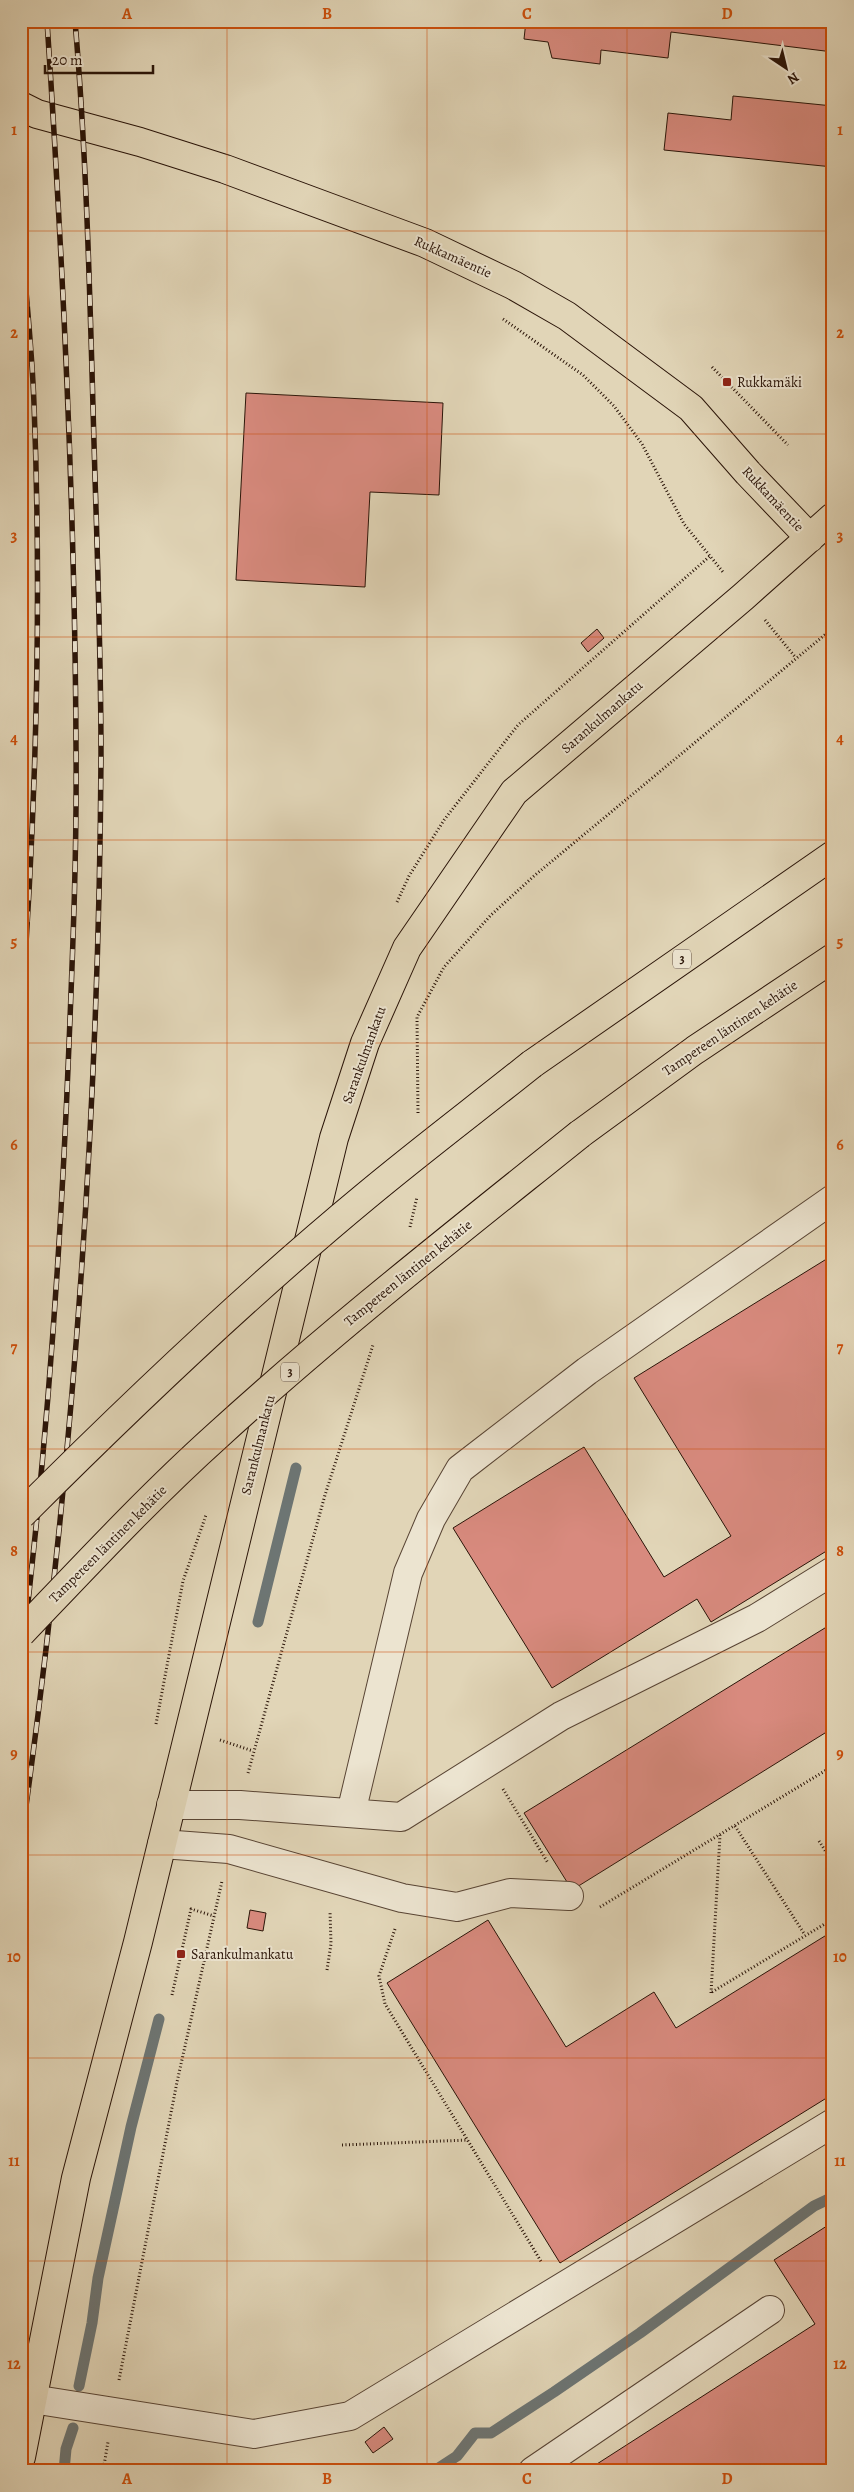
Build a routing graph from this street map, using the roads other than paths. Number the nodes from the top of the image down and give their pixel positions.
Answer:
1 (21, 106) edge
2 (833, 517) edge
3 (810, 538) junction
4 (833, 855) edge
5 (833, 958) edge
6 (833, 1199) edge
7 (21, 1515) edge
8 (833, 1571) edge
9 (21, 1633) edge
10 (171, 1805) junction
11 (351, 1813) junction
12 (162, 1844) junction
13 (569, 1896) road end
14 (833, 2123) edge
15 (770, 2310) dead end
16 (32, 2399) junction
17 (21, 2457) edge
18 (533, 2471) edge

1 - 3 main road, Rukkamäentie
2 - 3 main road, Sarankulmankatu
3 - 10 main road, Sarankulmankatu
4 - 7 main road, 3, bridge
5 - 9 main road, Tampereen läntinen kehätie / 3, bridge
6 - 11 lane
8 - 11 lane
10 - 11 lane
10 - 12 main road, Sarankulmankatu
12 - 13 lane
12 - 16 main road, Sarankulmankatu
14 - 16 lane
15 - 18 lane
16 - 17 main road, Sarankulmankatu

